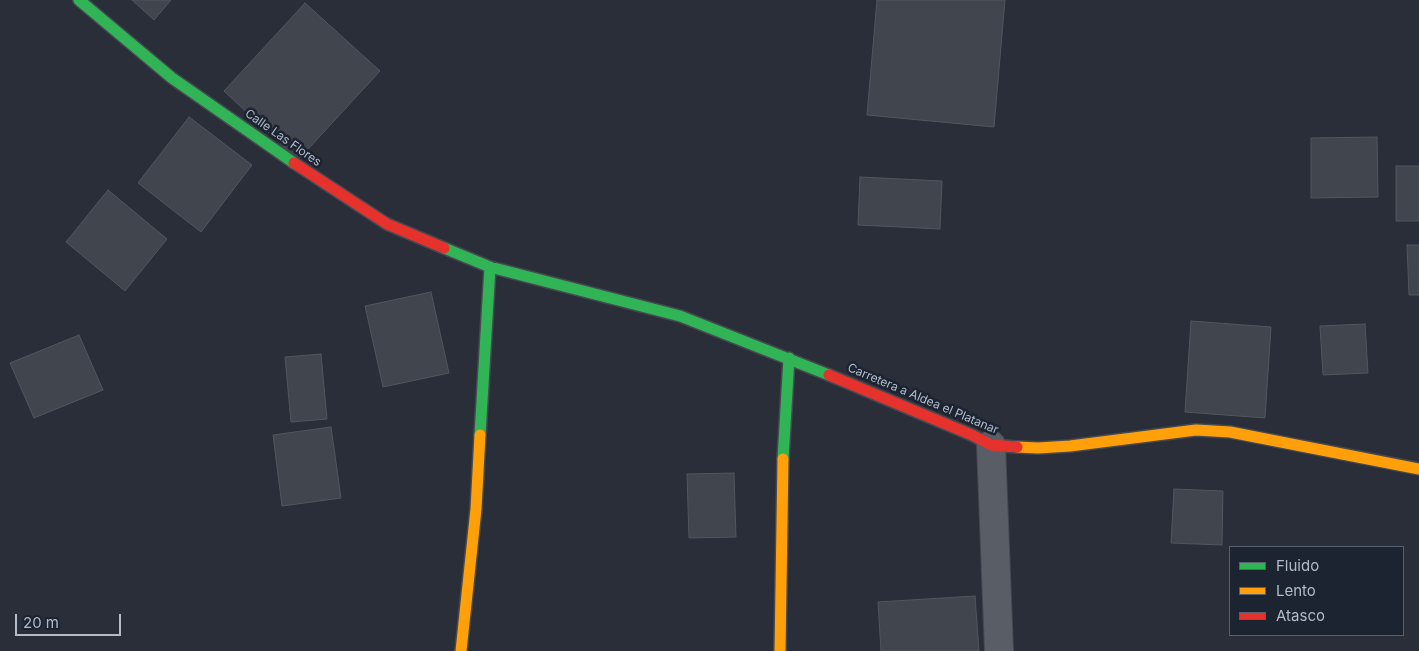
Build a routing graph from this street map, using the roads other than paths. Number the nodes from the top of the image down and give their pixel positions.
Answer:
1 (78, 0) edge
2 (490, 267) junction
3 (789, 358) junction
4 (991, 444) junction
5 (1419, 469) edge
6 (461, 651) edge
7 (780, 651) edge
8 (999, 651) edge

1 - 2 street, Calle Las Flores
2 - 3 street, Carretera a Aldea el Platanar
2 - 6 street
3 - 4 street, Carretera a Aldea el Platanar
3 - 7 street
4 - 5 street, Carretera a Aldea el Platanar
4 - 8 street

